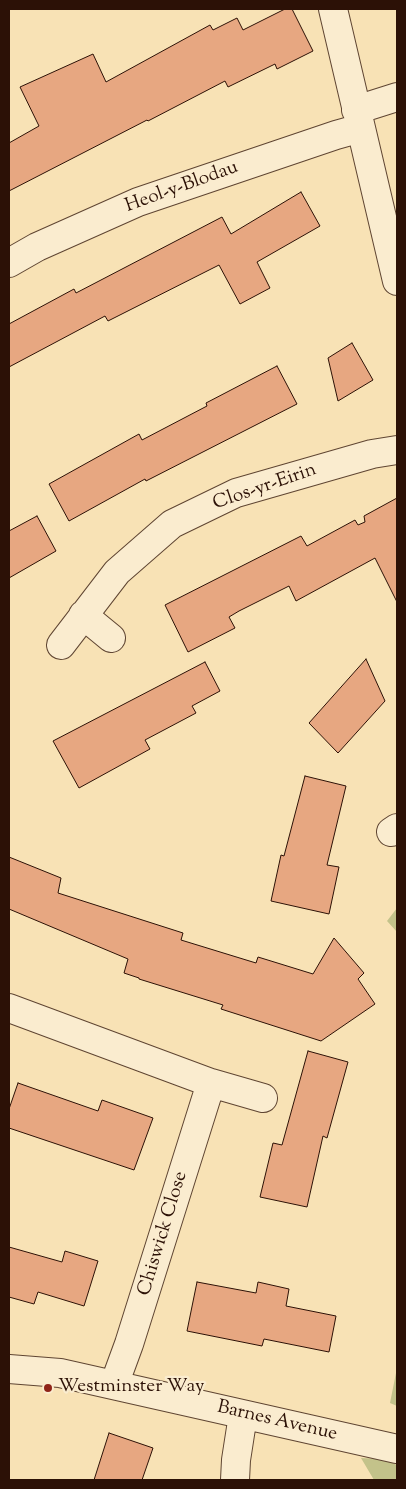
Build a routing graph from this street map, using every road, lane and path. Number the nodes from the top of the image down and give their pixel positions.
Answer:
1 (333, 9) edge
2 (397, 96) edge
3 (358, 119) junction
4 (9, 263) edge
5 (397, 281) edge
6 (397, 450) edge
7 (84, 616) junction
8 (111, 638) dead end
9 (61, 645) dead end
10 (9, 1008) edge
11 (211, 1083) junction
12 (263, 1098) dead end
13 (9, 1369) edge
14 (114, 1385) junction
15 (243, 1415) junction
16 (397, 1450) edge
17 (235, 1480) edge

1 - 3 street
2 - 3 street, Heol-y-Blodau
3 - 4 street, Heol-y-Blodau
3 - 5 street
6 - 7 street, Clos-yr-Eirin
7 - 8 street
7 - 9 street, Clos-yr-Eirin
10 - 11 street
11 - 12 street
11 - 14 street, Chiswick Close
13 - 14 street, Barnes Avenue
14 - 15 street, Barnes Avenue
15 - 16 street, Barnes Avenue
15 - 17 street

